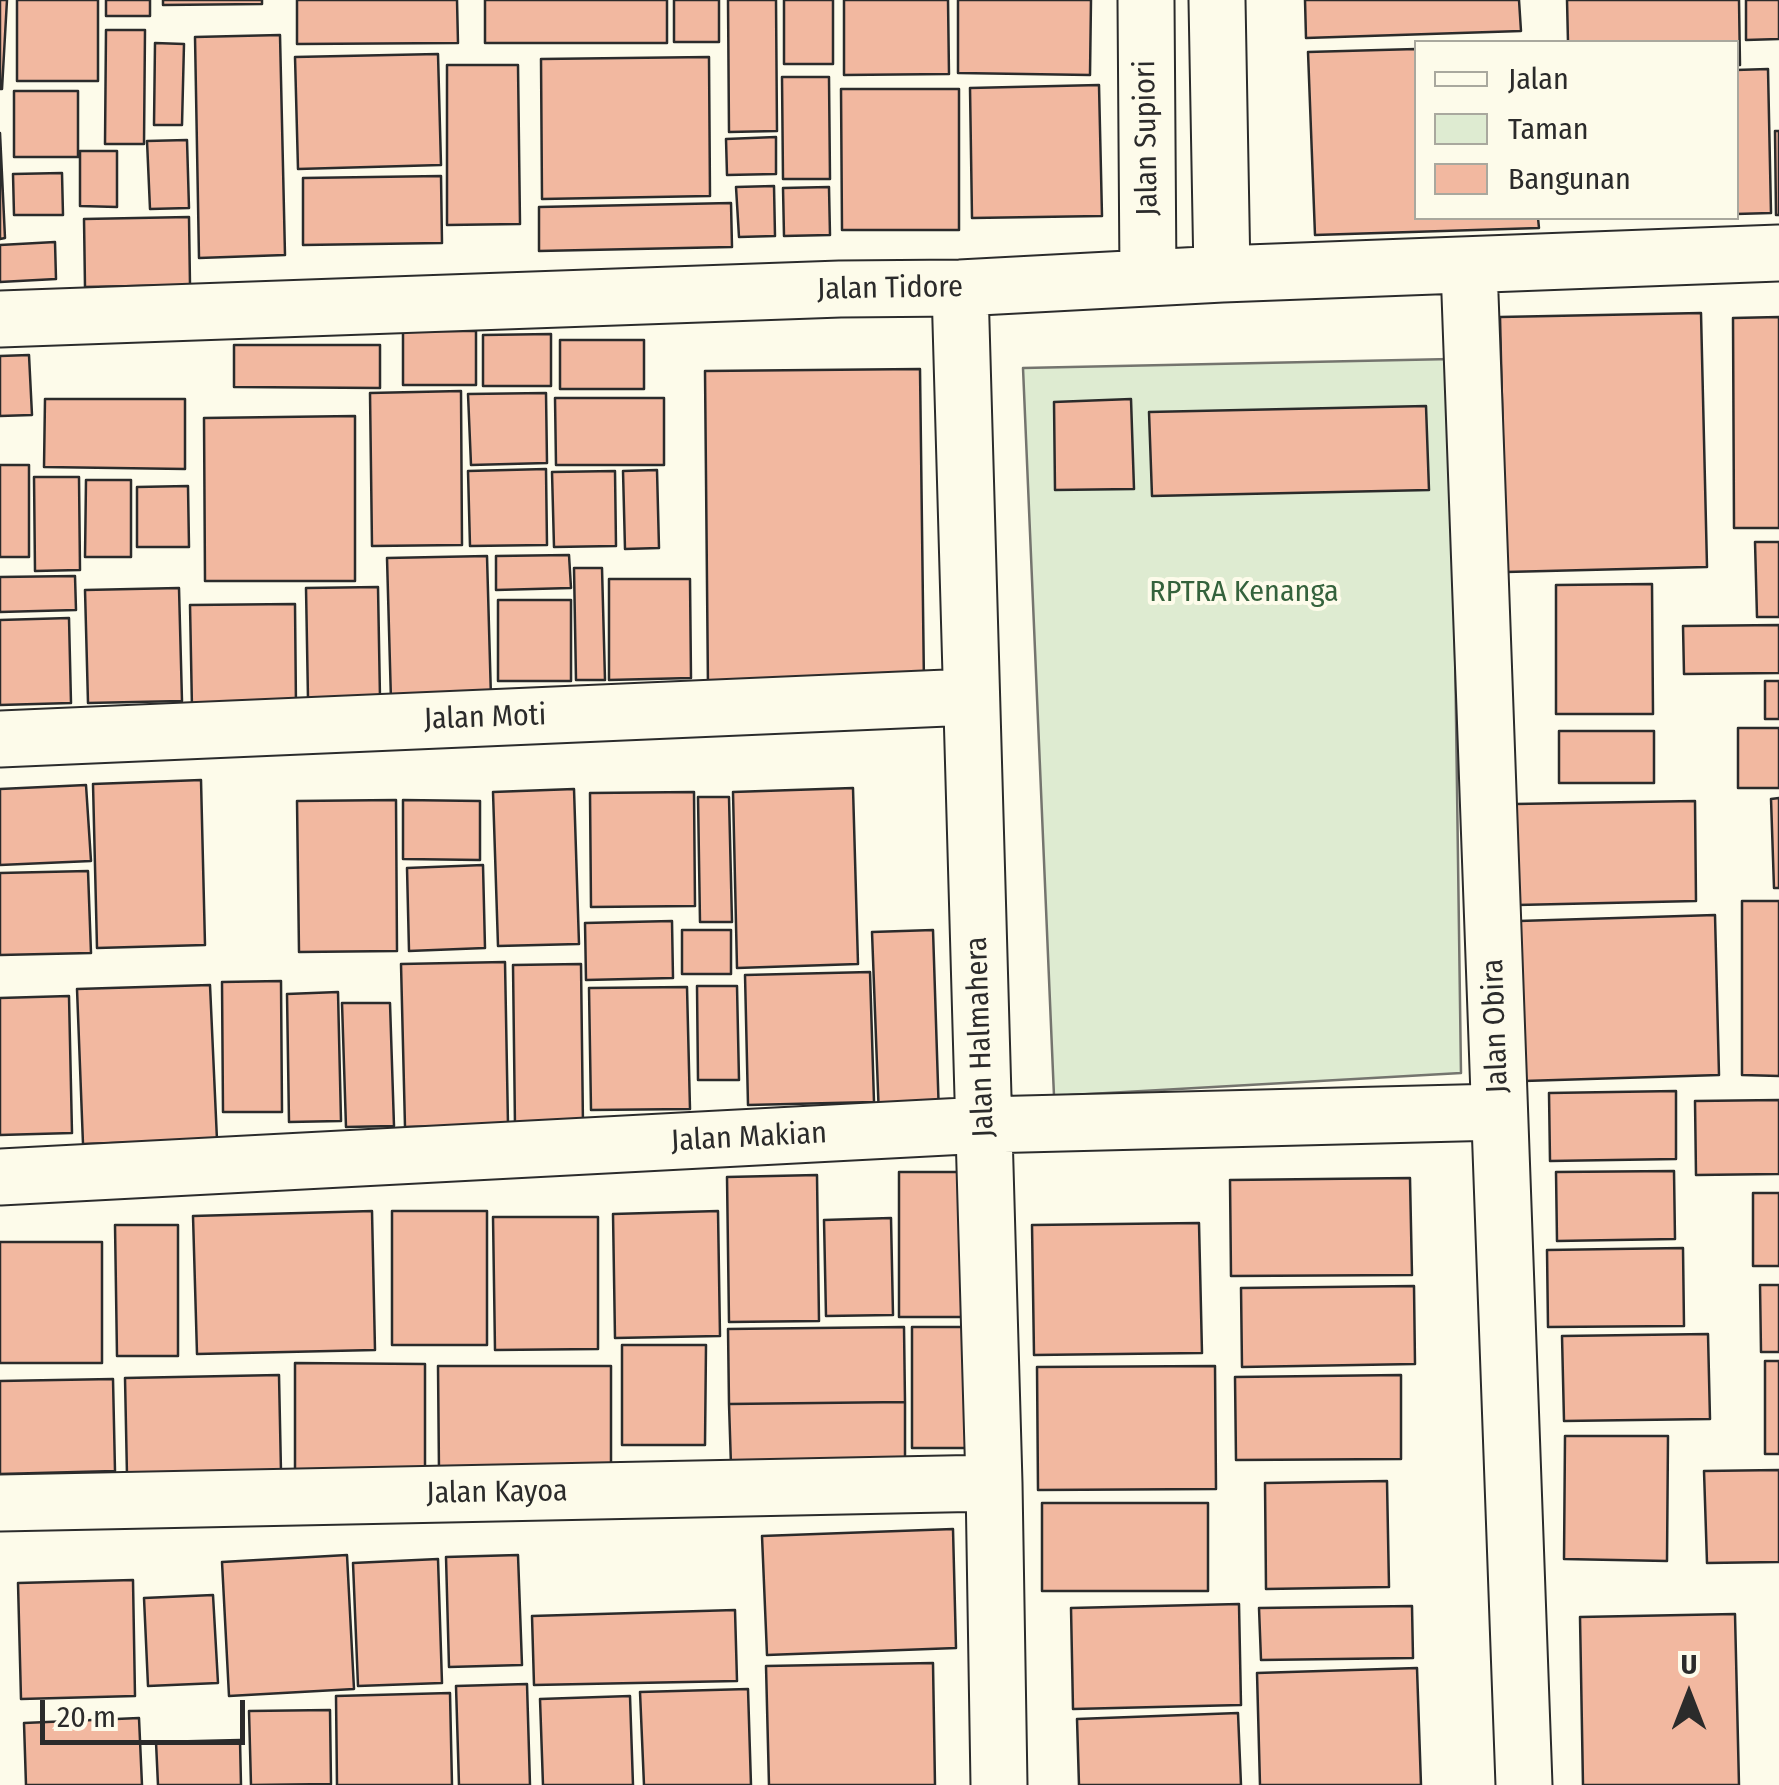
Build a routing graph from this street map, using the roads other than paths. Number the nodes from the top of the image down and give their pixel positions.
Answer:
1 (1146, 0) edge
2 (1218, 0) edge
3 (1779, 253) edge
4 (1470, 267) junction
5 (1222, 274) junction
6 (1148, 277) junction
7 (960, 288) junction
8 (0, 319) edge
9 (970, 696) junction
10 (0, 739) edge
11 (1499, 1112) junction
12 (984, 1125) junction
13 (0, 1177) edge
14 (994, 1484) junction
15 (0, 1502) edge
16 (999, 1785) edge
17 (1524, 1785) edge

1 - 6 street, Jalan Supiori
2 - 5 street
3 - 4 street, Jalan Tidore
4 - 5 street, Jalan Tidore
4 - 11 street, Jalan Obira
5 - 6 street, Jalan Tidore
6 - 7 street, Jalan Tidore
7 - 8 street, Jalan Tidore
7 - 9 street, Jalan Halmahera
9 - 10 street, Jalan Moti
9 - 12 street, Jalan Halmahera
11 - 12 street, Jalan Makian
11 - 17 street, Jalan Obira
12 - 13 street, Jalan Makian
12 - 14 street, Jalan Halmahera
14 - 15 street, Jalan Kayoa
14 - 16 street, Jalan Halmahera

